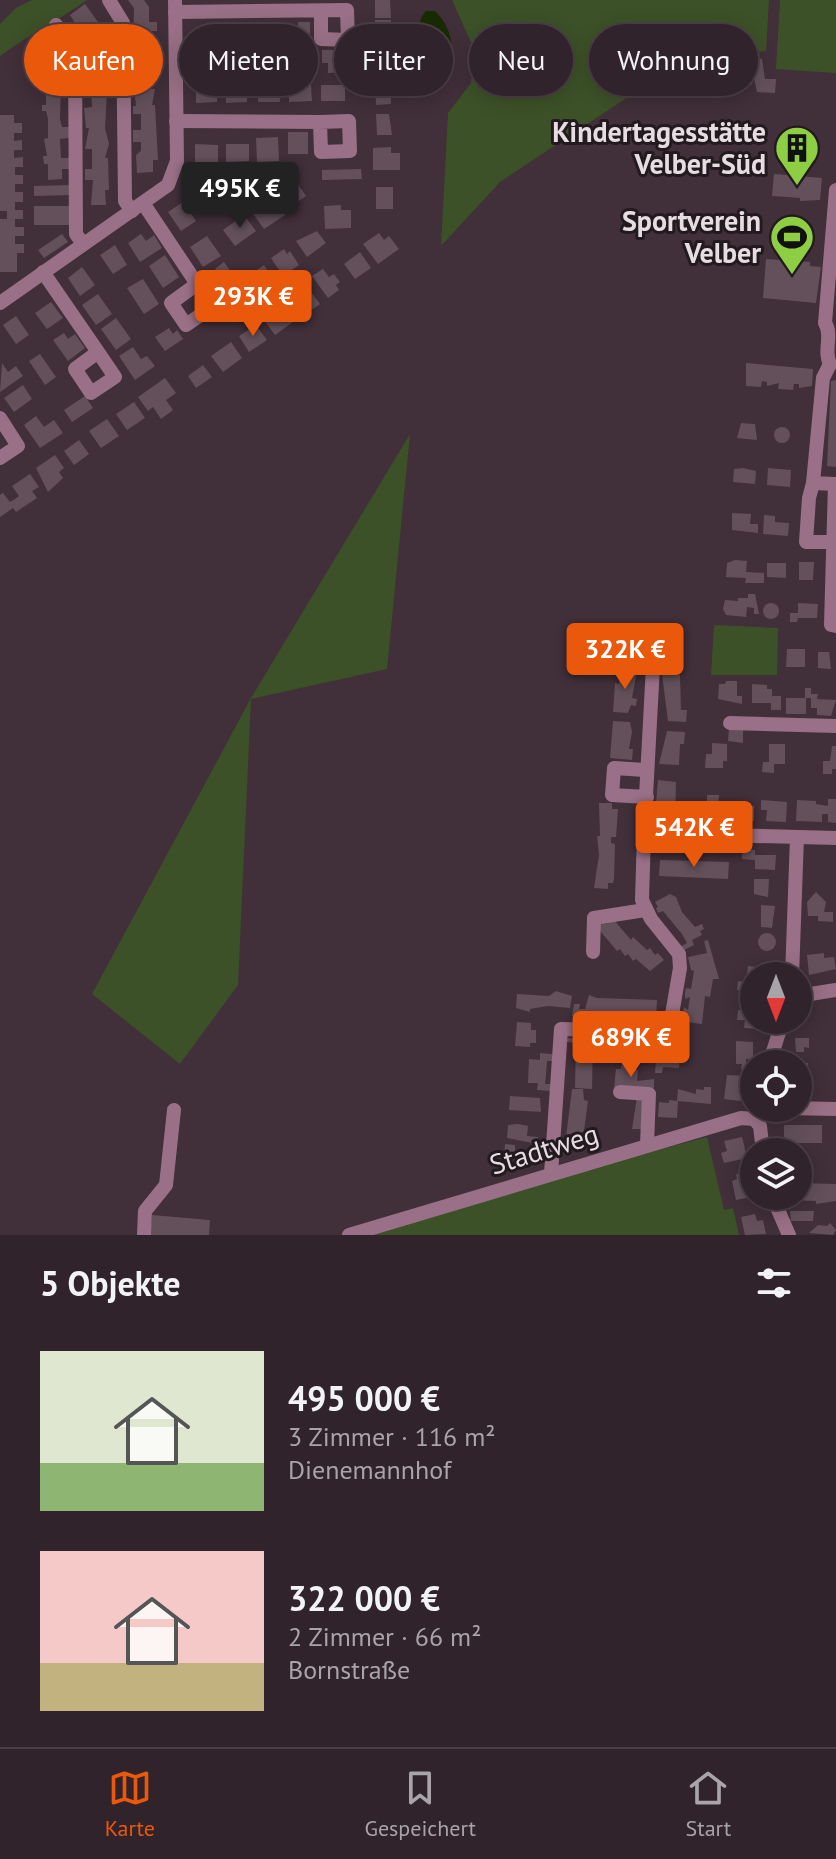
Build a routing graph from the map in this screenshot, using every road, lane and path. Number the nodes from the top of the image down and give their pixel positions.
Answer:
1 (109, 0) edge
2 (175, 6) edge
3 (321, 11) dead end
4 (75, 96) edge
5 (176, 121) junction
6 (320, 122) dead end
7 (836, 190) edge
8 (137, 207) junction
9 (83, 244) junction
10 (43, 272) junction
11 (197, 284) dead end
12 (0, 303) edge
13 (832, 329) edge
14 (98, 352) dead end
15 (833, 366) edge
16 (0, 419) edge
17 (0, 458) edge
18 (813, 483) junction
19 (836, 484) edge
20 (834, 542) junction
21 (834, 589) edge
22 (836, 626) edge
23 (653, 666) dead end
24 (730, 723) dead end
25 (836, 726) edge
26 (645, 770) junction
27 (647, 797) junction
28 (644, 833) junction
29 (797, 837) junction
30 (836, 838) edge
31 (645, 910) junction
32 (593, 952) dead end
33 (793, 962) edge
34 (836, 990) edge
35 (812, 994) edge
36 (620, 1092) dead end
37 (812, 1109) edge
38 (836, 1109) edge
39 (174, 1110) dead end
40 (740, 1118) edge
41 (647, 1145) junction
42 (551, 1174) junction
43 (778, 1210) edge
44 (144, 1235) edge
45 (349, 1235) edge
46 (789, 1235) edge

1 - 8 street
2 - 3 street
2 - 5 street
4 - 9 street
5 - 6 street
5 - 8 street
7 - 13 street
8 - 9 street
8 - 11 street
9 - 10 street
10 - 12 street
10 - 14 street
13 - 15 street
15 - 18 street
16 - 17 street
18 - 19 street
18 - 20 street
19 - 20 street
20 - 21 street
21 - 22 street
23 - 26 street
24 - 25 street
26 - 27 street
26 - 27 street
27 - 28 street
28 - 29 street
28 - 31 street
29 - 30 street
29 - 33 street
31 - 32 street
31 - 42 street
34 - 35 street
36 - 41 street
37 - 38 street
39 - 44 street
40 - 41 street, Stadtweg
41 - 42 street, Stadtweg
42 - 45 street, Stadtweg
43 - 46 street

